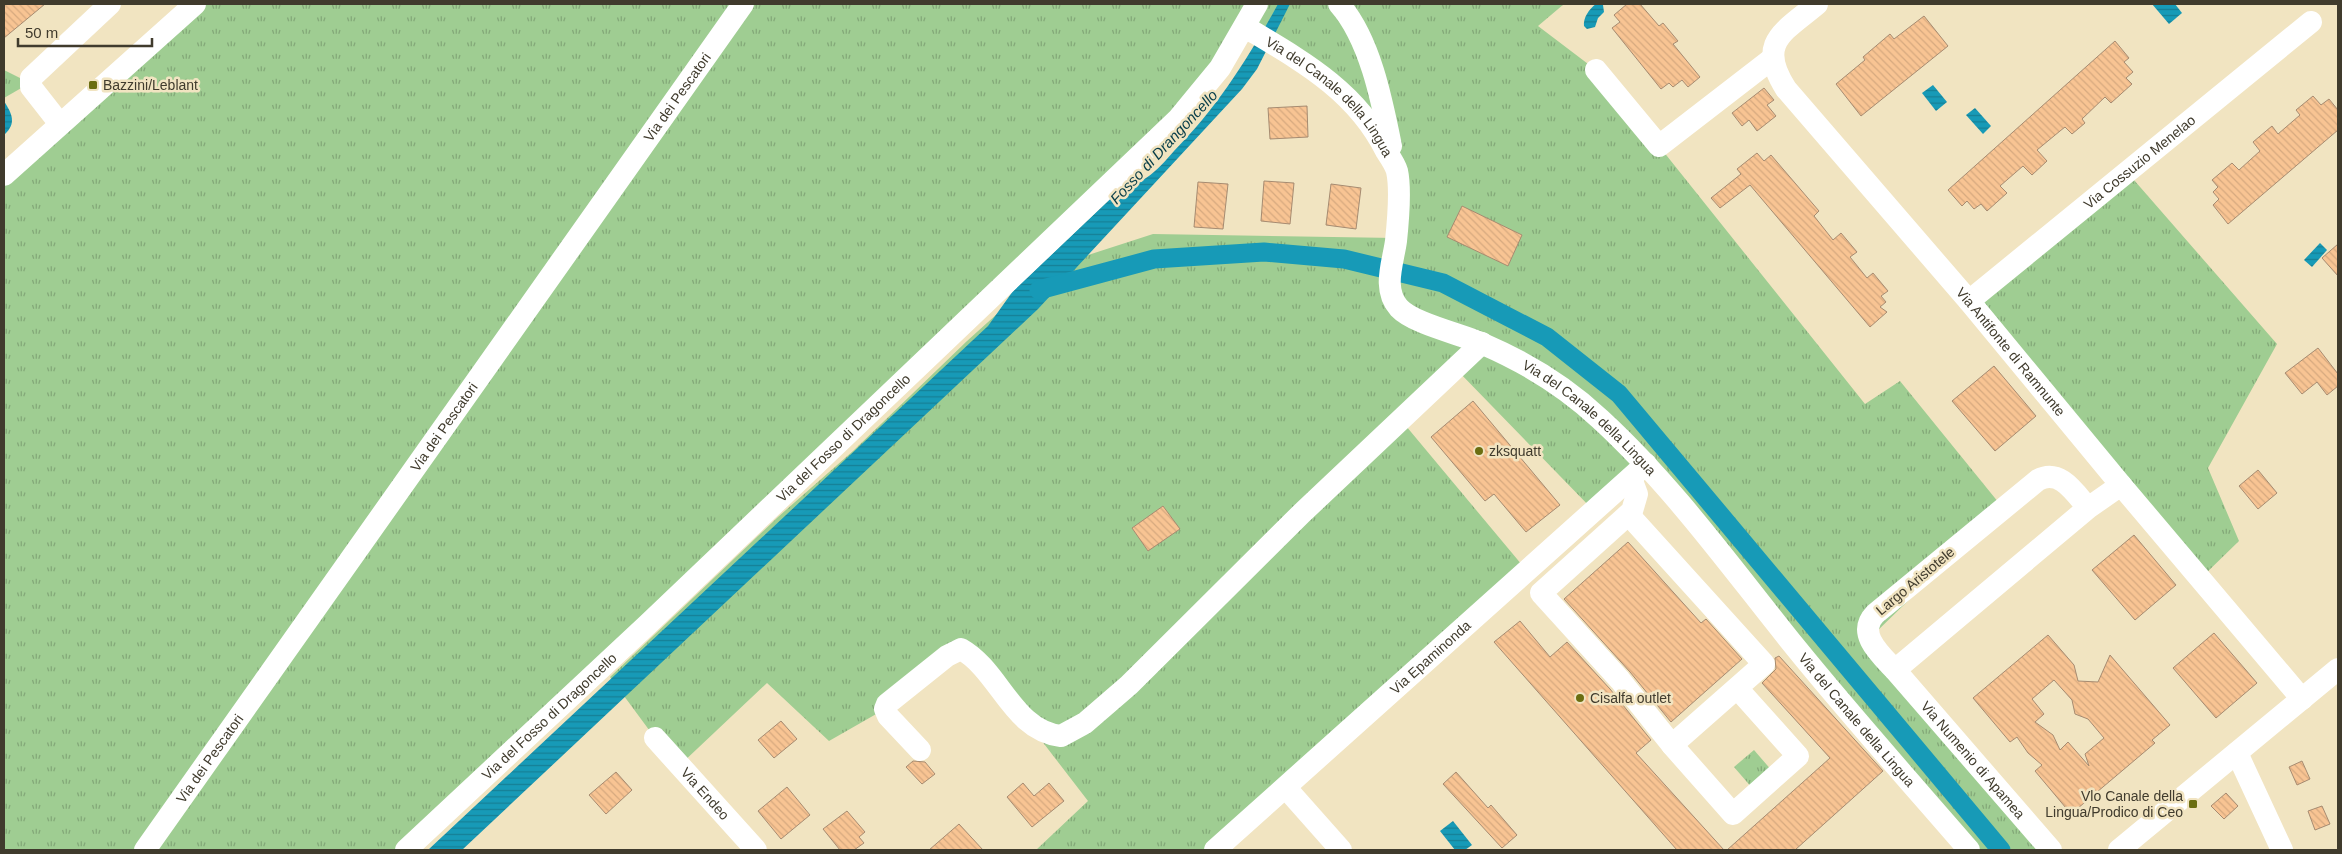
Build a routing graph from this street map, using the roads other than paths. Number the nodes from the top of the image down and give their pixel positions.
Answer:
1 (110, 4) edge
2 (195, 4) edge
3 (743, 4) edge
4 (1257, 4) edge
5 (1339, 4) edge
6 (1817, 4) edge
7 (2311, 22) dead end
8 (1248, 29) junction
9 (1772, 58) junction
10 (1371, 68) junction
11 (1596, 70) dead end
12 (1338, 88) junction
13 (60, 124) junction
14 (1397, 172) junction
15 (4, 175) edge
16 (1969, 301) junction
17 (1482, 343) junction
18 (1638, 471) junction
19 (2121, 485) junction
20 (2088, 508) junction
21 (1629, 515) junction
22 (2338, 669) edge
23 (1894, 670) junction
24 (1737, 688) junction
25 (2302, 700) junction
26 (656, 738) dead end
27 (1672, 745) junction
28 (920, 750) dead end
29 (2237, 752) junction
30 (1286, 788) junction
31 (145, 850) edge
32 (406, 850) edge
33 (756, 850) edge
34 (1215, 850) edge
35 (1341, 850) edge
36 (1969, 850) edge
37 (2051, 850) edge
38 (2119, 850) edge
39 (2282, 850) edge

1 - 13 street
2 - 13 street
3 - 31 street, Via dei Pescatori
4 - 8 street, Via del Fosso di Dragoncello
5 - 10 street
6 - 9 street
7 - 16 street, Via Cossuzio Menelao
8 - 12 street, Via del Canale della Lingua
8 - 32 street, Via del Fosso di Dragoncello
9 - 11 street
9 - 16 street, Via Antifonte di Ramnunte
10 - 12 street
10 - 14 street
12 - 14 street, Via del Canale della Lingua
13 - 15 street
14 - 17 street, Via del Canale della Lingua
16 - 19 street, Via Antifonte di Ramnunte
17 - 18 street, Via del Canale della Lingua
17 - 28 street
18 - 21 street
18 - 30 street, Via Epaminonda
18 - 36 street, Via del Canale della Lingua
19 - 20 street
19 - 25 street, Via Antifonte di Ramnunte
20 - 23 street
20 - 23 street, Largo Aristotele
21 - 24 street
21 - 27 street
22 - 25 street
23 - 37 street, Via Numenio di Apamea
24 - 27 street
24 - 27 street
25 - 29 street
26 - 33 street, Via Endeo
29 - 38 street
29 - 39 street
30 - 34 street, Via Epaminonda
30 - 35 street

